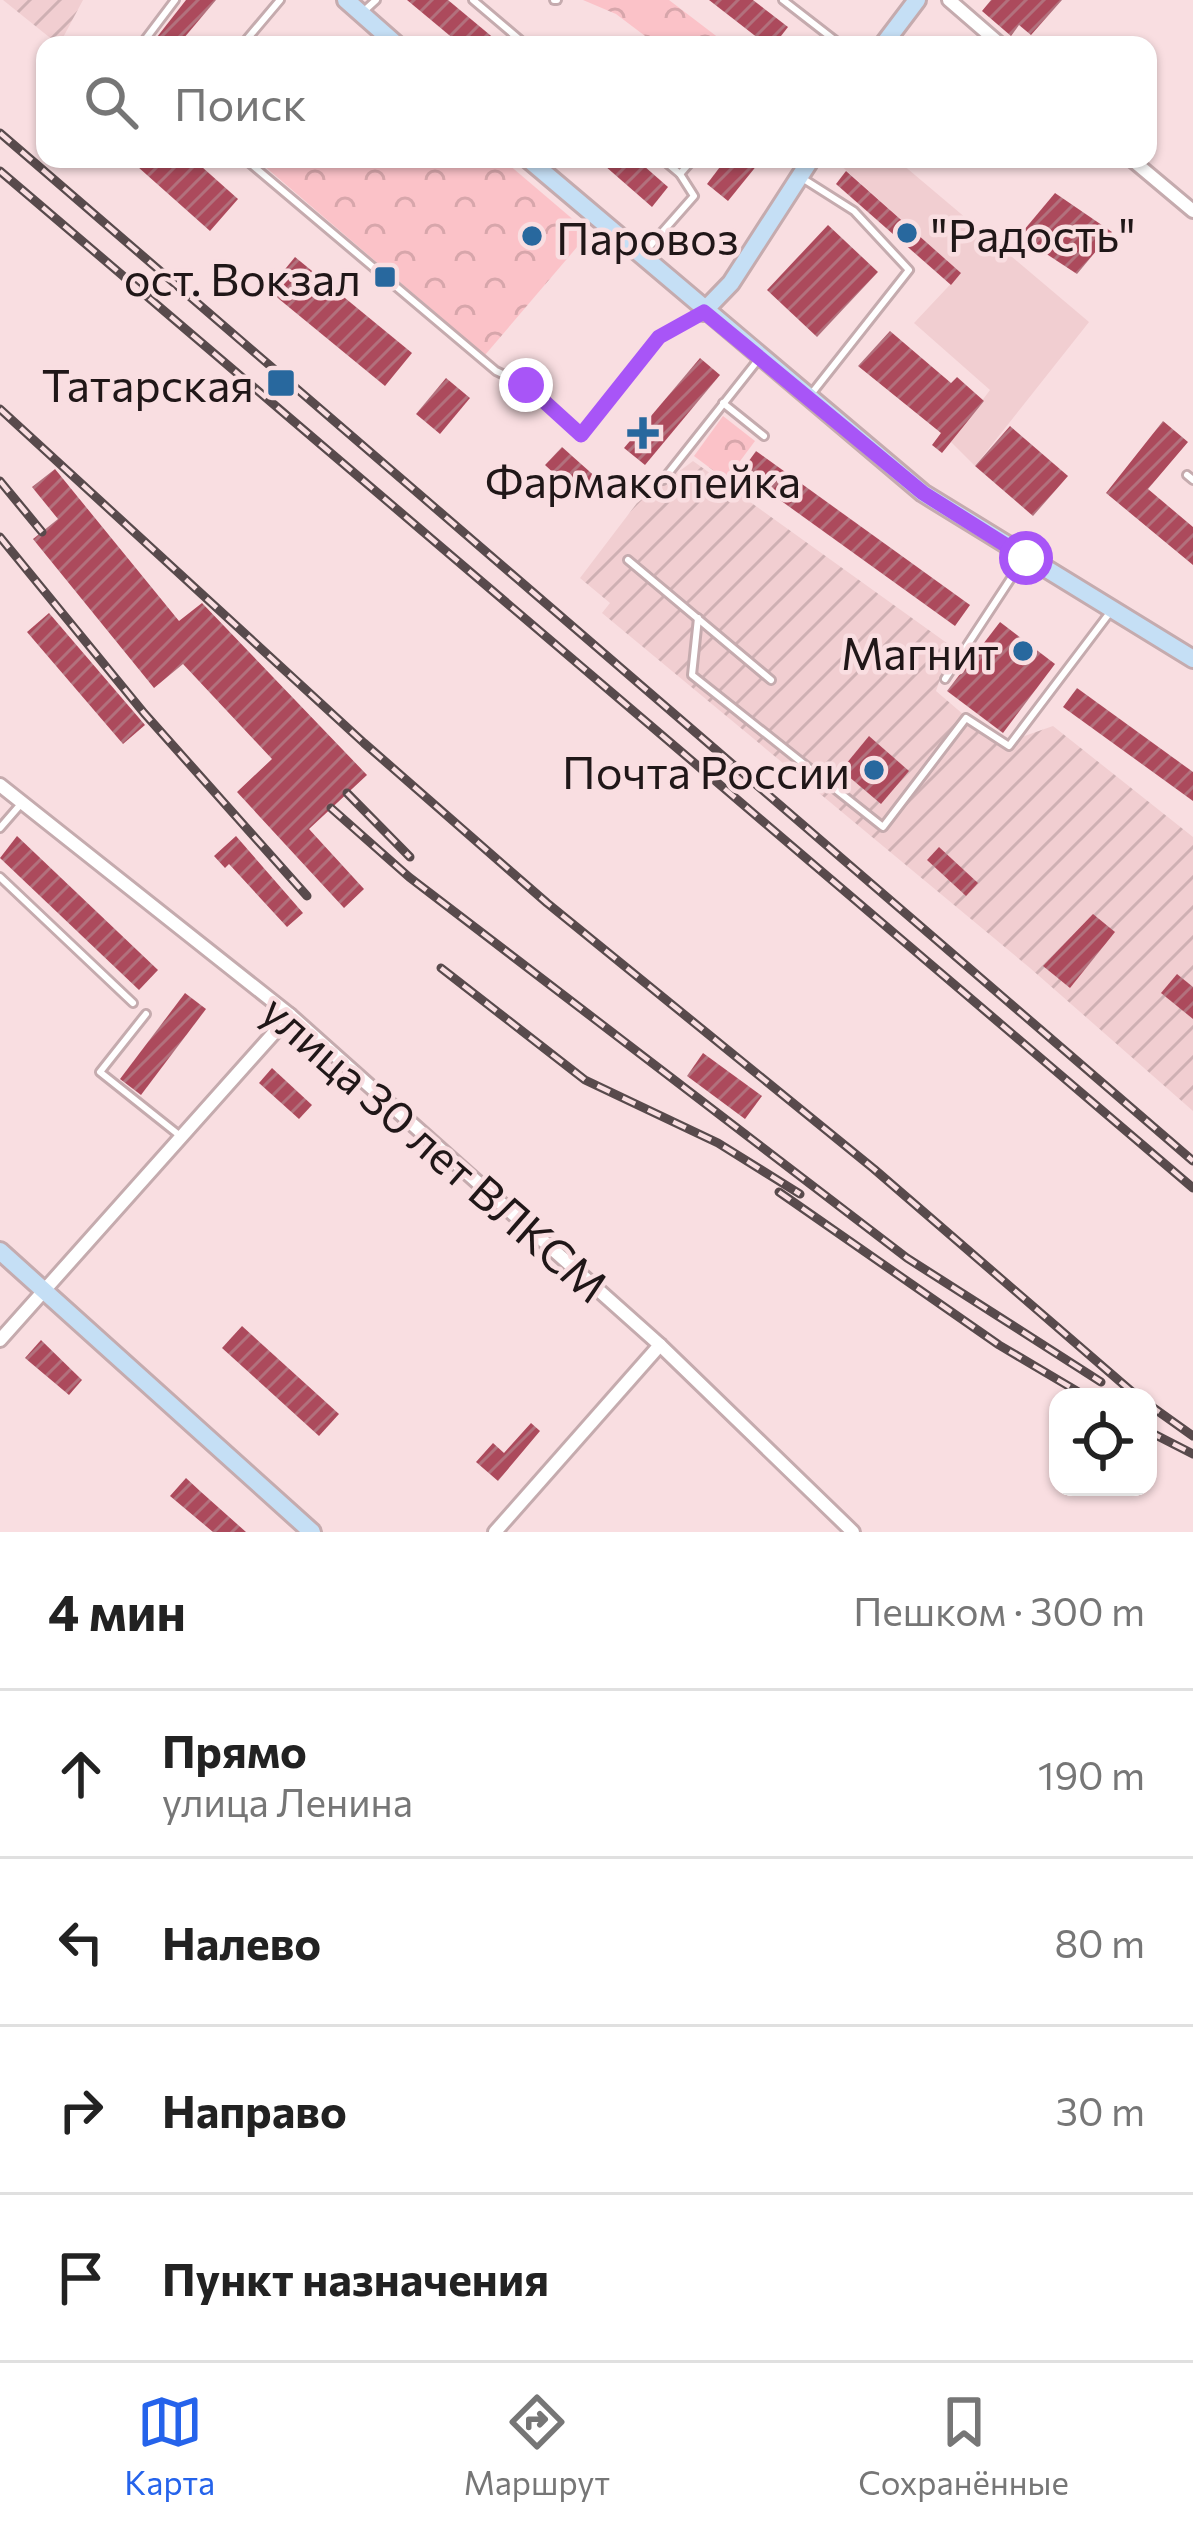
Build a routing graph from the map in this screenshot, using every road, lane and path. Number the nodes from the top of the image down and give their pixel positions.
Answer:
1 (175, 0) edge
2 (280, 0) edge
3 (346, 0) edge
4 (376, 0) edge
5 (473, 0) edge
6 (783, 0) edge
7 (917, 0) edge
8 (949, 0) edge
9 (361, 13) junction
10 (148, 36) edge
11 (250, 36) edge
12 (387, 36) edge
13 (515, 36) edge
14 (829, 36) edge
15 (890, 36) edge
16 (991, 36) edge
17 (256, 168) edge
18 (538, 168) edge
19 (672, 168) edge
20 (686, 168) edge
21 (807, 168) edge
22 (1142, 168) edge
23 (680, 175) junction
24 (802, 178) junction
25 (1193, 211) edge
26 (640, 258) junction
27 (704, 312) junction
28 (760, 357) junction
29 (809, 395) junction
30 (723, 403) junction
31 (764, 436) dead end
32 (663, 480) dead end
33 (1026, 558) junction
34 (628, 560) dead end
35 (1111, 611) junction
36 (698, 618) junction
37 (1193, 659) edge
38 (945, 679) dead end
39 (772, 680) dead end
40 (0, 785) edge
41 (22, 802) junction
42 (0, 828) edge
43 (0, 877) edge
44 (134, 1003) dead end
45 (146, 1014) dead end
46 (290, 1015) junction
47 (182, 1137) junction
48 (0, 1251) edge
49 (46, 1292) junction
50 (0, 1340) edge
51 (660, 1346) junction
52 (312, 1532) edge
53 (496, 1532) edge
54 (853, 1532) edge

1 - 10 lane
2 - 11 lane
3 - 9 main road
4 - 9 lane
5 - 13 lane
6 - 14 lane
7 - 15 main road
8 - 16 street
9 - 12 main road
17 - 27 lane
18 - 26 main road
19 - 23 lane
20 - 23 lane
21 - 24 main road
22 - 25 street
23 - 26 lane
24 - 27 main road
24 - 29 lane
26 - 27 main road
27 - 28 main road
28 - 29 main road
28 - 30 lane
29 - 33 main road
30 - 31 lane
30 - 32 lane
33 - 35 main road
33 - 38 lane
34 - 36 lane
35 - 36 lane
35 - 37 main road
36 - 39 lane
40 - 41 street, улица 30 лет ВЛКСМ
41 - 42 lane
41 - 46 street, улица 30 лет ВЛКСМ
43 - 44 lane
45 - 47 lane
46 - 47 street
46 - 51 street, улица 30 лет ВЛКСМ
47 - 49 street
48 - 49 main road
49 - 50 street
49 - 52 main road
51 - 53 street
51 - 54 street, улица 30 лет ВЛКСМ

